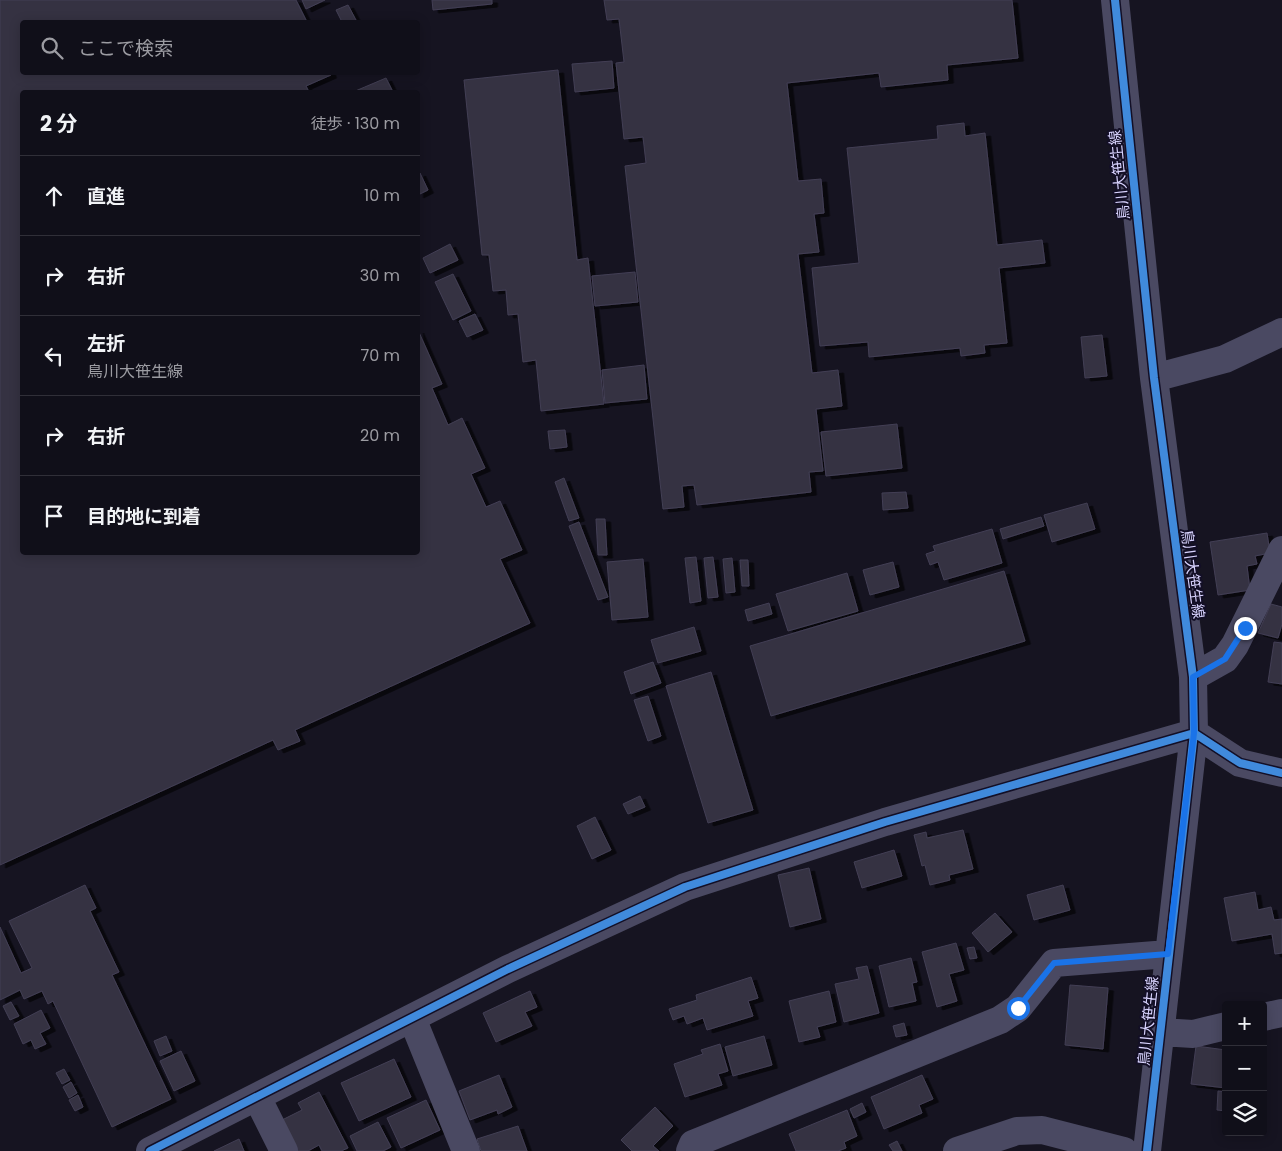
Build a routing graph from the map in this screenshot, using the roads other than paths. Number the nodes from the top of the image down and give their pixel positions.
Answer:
1 (1115, 0) edge
2 (1282, 332) edge
3 (1154, 378) junction
4 (1282, 550) edge
5 (1193, 677) junction
6 (1194, 733) junction
7 (1282, 773) edge
8 (1168, 954) junction
9 (1282, 1012) edge
10 (1267, 1016) edge
11 (412, 1018) junction
12 (1222, 1027) edge
13 (1161, 1032) junction
14 (257, 1097) junction
15 (460, 1149) edge
16 (150, 1151) edge
17 (284, 1151) edge
18 (690, 1151) edge
19 (957, 1151) edge
20 (1124, 1151) edge
21 (1147, 1151) edge

1 - 3 street, 鳥川大笹生線
2 - 3 street
3 - 5 street, 鳥川大笹生線
4 - 5 street
5 - 6 street, 鳥川大笹生線
6 - 7 street
6 - 8 street, 鳥川大笹生線
6 - 11 street
8 - 13 street, 鳥川大笹生線
8 - 18 street
9 - 10 street
11 - 14 street
11 - 15 street
12 - 13 street
13 - 21 street, 鳥川大笹生線
14 - 16 street
14 - 17 street
19 - 20 street

